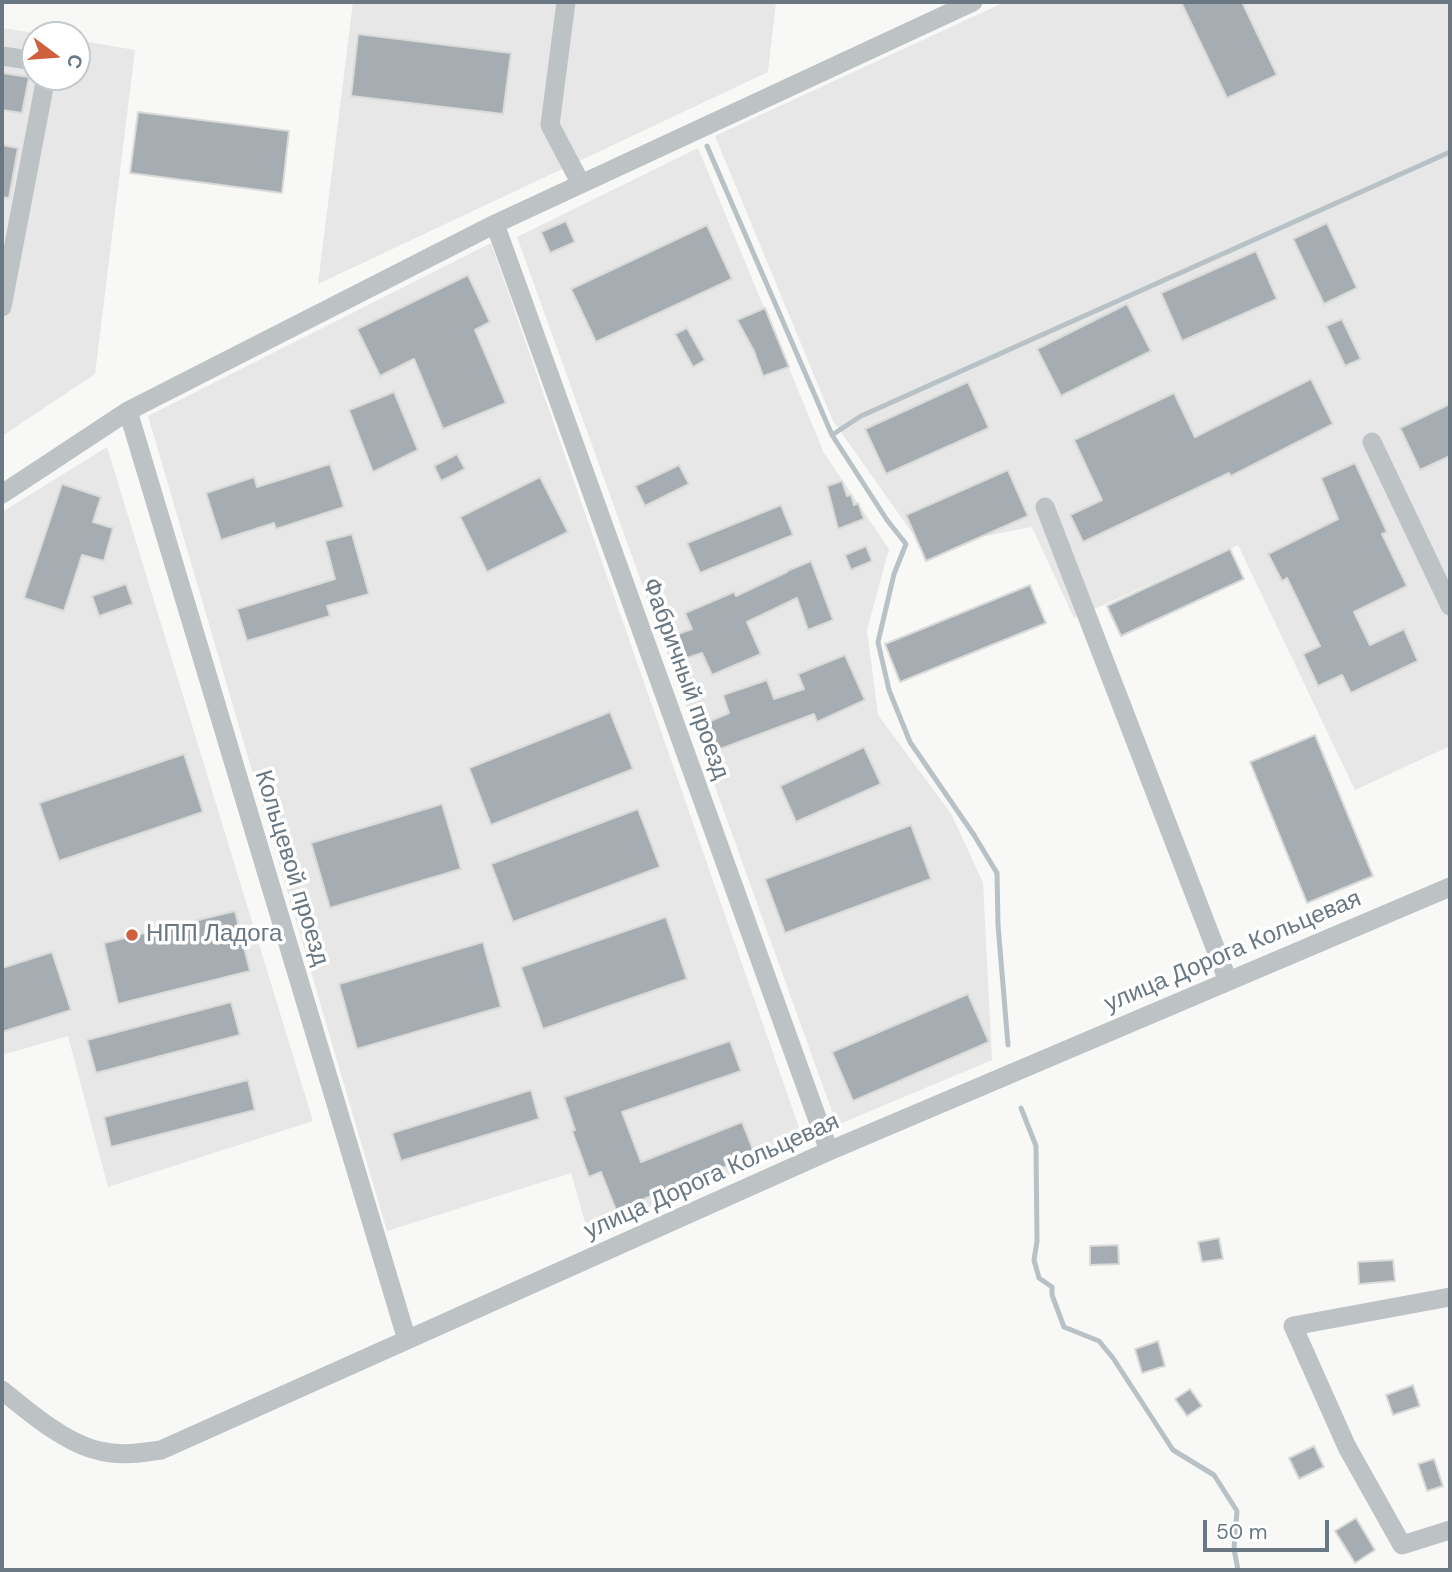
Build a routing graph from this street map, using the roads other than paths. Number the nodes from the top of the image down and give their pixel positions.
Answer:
1 (566, 2) edge
2 (973, 2) edge
3 (2, 56) edge
4 (21, 59) edge
5 (43, 91) edge
6 (581, 184) junction
7 (495, 224) junction
8 (2, 307) edge
9 (128, 411) junction
10 (1372, 442) dead end
11 (2, 494) edge
12 (1045, 507) dead end
13 (1450, 606) edge
14 (1450, 887) edge
15 (1228, 981) junction
16 (829, 1151) junction
17 (1450, 1297) edge
18 (407, 1340) junction
19 (2, 1391) edge
20 (1450, 1530) edge

1 - 6 street
2 - 6 street
3 - 4 street
5 - 8 street
6 - 7 street
7 - 9 street
7 - 16 street, Фабричный проезд
9 - 11 street
9 - 18 street, Кольцевой проезд
10 - 13 street
12 - 15 street
14 - 15 street, улица Дорога Кольцевая
15 - 16 street, улица Дорога Кольцевая
16 - 18 street, улица Дорога Кольцевая
17 - 20 street
18 - 19 street, улица Дорога Кольцевая

